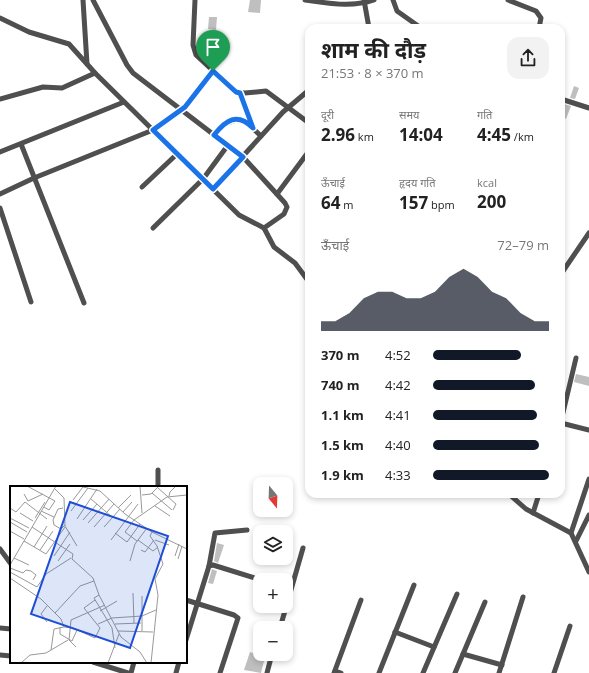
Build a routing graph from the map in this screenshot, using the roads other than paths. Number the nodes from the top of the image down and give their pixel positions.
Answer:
1 (83, 0) edge
2 (94, 0) edge
3 (194, 0) edge
4 (305, 0) edge
5 (374, 0) edge
6 (393, 0) edge
7 (508, 0) edge
8 (313, 1) edge
9 (364, 1) edge
10 (0, 18) edge
11 (368, 24) edge
12 (415, 24) edge
13 (540, 24) edge
14 (87, 64) junction
15 (213, 71) junction
16 (95, 73) junction
17 (240, 93) junction
18 (305, 93) edge
19 (0, 99) edge
20 (565, 100) edge
21 (124, 102) junction
22 (288, 106) junction
23 (589, 108) edge
24 (181, 110) junction
25 (305, 120) edge
26 (253, 128) junction
27 (153, 130) junction
28 (214, 135) junction
29 (261, 136) junction
30 (21, 144) junction
31 (228, 145) junction
32 (0, 152) edge
33 (177, 154) junction
34 (305, 156) edge
35 (243, 157) junction
36 (34, 178) junction
37 (203, 179) junction
38 (142, 187) dead end
39 (213, 189) junction
40 (0, 194) edge
41 (277, 194) junction
42 (0, 208) edge
43 (153, 228) dead end
44 (265, 229) junction
45 (589, 233) edge
46 (565, 268) edge
47 (305, 277) edge
48 (31, 302) dead end
49 (84, 304) dead end
50 (576, 358) dead end
51 (565, 405) edge
52 (565, 423) edge
53 (589, 430) edge
54 (158, 470) dead end
55 (589, 479) edge
56 (158, 486) edge
57 (513, 498) edge
58 (538, 498) edge
59 (533, 513) junction
60 (589, 515) edge
61 (247, 530) dead end
62 (571, 533) junction
63 (576, 541) junction
64 (303, 548) dead end
65 (0, 549) edge
66 (10, 563) edge
67 (209, 566) junction
68 (589, 572) edge
69 (293, 575) edge
70 (253, 578) edge
71 (414, 585) dead end
72 (457, 594) dead end
73 (523, 597) dead end
74 (187, 600) edge
75 (361, 600) dead end
76 (485, 602) dead end
77 (197, 603) junction
78 (570, 626) dead end
79 (0, 628) edge
80 (10, 629) edge
81 (395, 632) junction
82 (187, 637) edge
83 (434, 647) junction
84 (463, 654) junction
85 (0, 655) edge
86 (10, 656) edge
87 (270, 661) edge
88 (94, 663) edge
89 (134, 663) edge
90 (179, 663) edge
91 (502, 665) junction
92 (335, 672) edge
93 (130, 673) edge
94 (176, 673) edge
95 (220, 673) edge
96 (267, 673) edge
97 (341, 673) edge
98 (379, 673) edge
99 (423, 673) edge
100 (455, 673) edge
101 (499, 673) edge
102 (554, 673) edge

1 - 14 street
2 - 24 street
3 - 15 street
4 - 8 street
5 - 9 street
6 - 12 street
7 - 13 street
8 - 9 street
9 - 11 street
10 - 14 street
14 - 16 street
15 - 17 street
15 - 24 street
16 - 19 street
16 - 21 street
17 - 22 street
17 - 26 street
18 - 22 street
20 - 23 street
21 - 27 street
21 - 30 street
22 - 25 street
22 - 29 street
24 - 27 street
24 - 28 street
26 - 28 street
26 - 29 street
27 - 33 street
27 - 36 street
28 - 31 street
29 - 35 street
30 - 32 street
30 - 36 street
31 - 35 street
31 - 37 street
33 - 37 street
33 - 38 street
34 - 41 street
35 - 39 street
35 - 41 street
36 - 40 street
36 - 49 street
37 - 39 street
37 - 43 street
39 - 44 street
41 - 44 street
42 - 48 street
44 - 47 street
45 - 46 street
50 - 51 street
52 - 53 street
54 - 56 street
55 - 62 street
57 - 59 street
58 - 59 street
59 - 62 street
60 - 63 street
61 - 67 street
62 - 63 street
63 - 68 street
64 - 69 street
65 - 66 street
67 - 70 street
67 - 77 street
71 - 81 street
72 - 83 street
73 - 91 street
74 - 77 street
75 - 92 street
76 - 84 street
77 - 82 street
77 - 95 street
78 - 102 street
79 - 80 street
81 - 83 street
81 - 98 street
83 - 99 street
84 - 91 street
84 - 100 street
85 - 86 street
87 - 96 street
88 - 93 street
89 - 93 street
90 - 94 street
91 - 101 street
92 - 97 street

